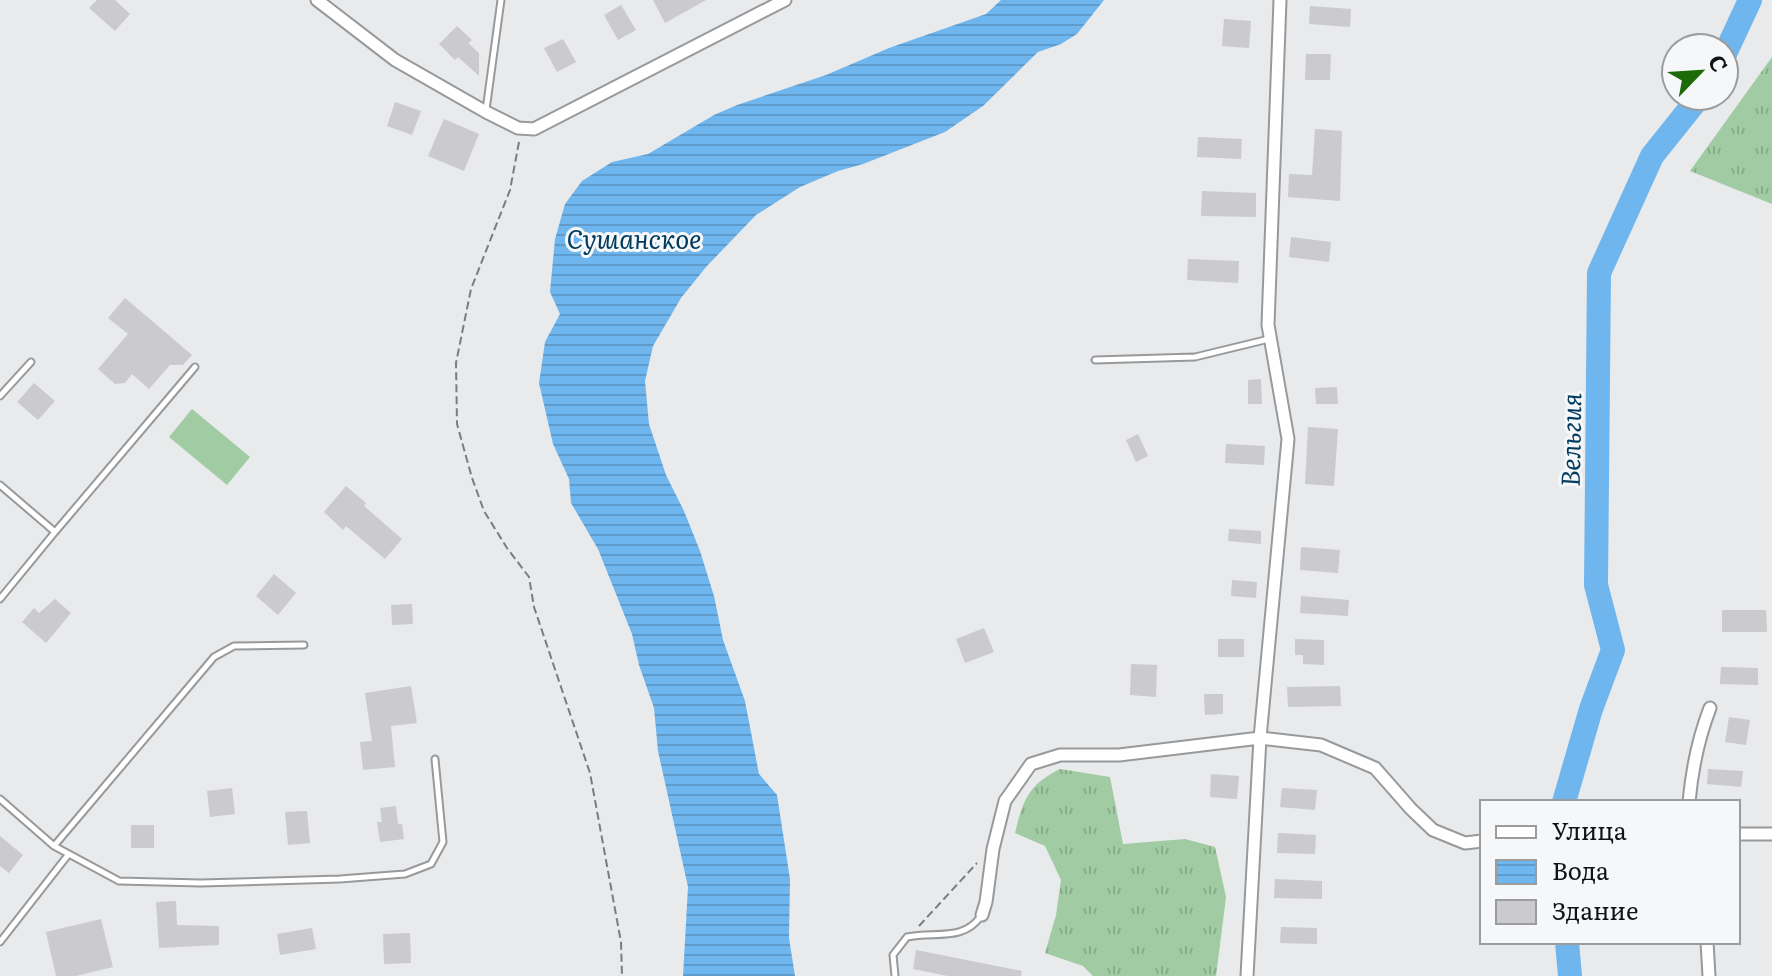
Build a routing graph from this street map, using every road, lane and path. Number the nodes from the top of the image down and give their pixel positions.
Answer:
1 (317, 0) edge
2 (501, 0) edge
3 (785, 0) edge
4 (1280, 0) edge
5 (486, 112) junction
6 (520, 128) junction
7 (1270, 339) junction
8 (1095, 360) dead end
9 (31, 362) dead end
10 (195, 367) dead end
11 (0, 396) edge
12 (0, 485) edge
13 (55, 532) junction
14 (0, 599) edge
15 (304, 645) dead end
16 (1710, 708) dead end
17 (1260, 738) junction
18 (435, 759) dead end
19 (0, 799) edge
20 (1689, 800) edge
21 (1740, 834) edge
22 (1772, 834) edge
23 (1480, 841) edge
24 (54, 846) junction
25 (993, 849) junction
26 (68, 855) junction
27 (982, 915) joint
28 (907, 937) junction
29 (0, 942) edge
30 (1707, 944) edge
31 (622, 976) edge
32 (895, 976) edge
33 (1247, 976) edge
34 (1709, 976) edge

1 - 5 street
2 - 5 lane
3 - 6 street
4 - 7 street
5 - 6 street
6 - 31 path
7 - 8 lane
7 - 17 street
9 - 11 lane
10 - 13 lane
12 - 13 lane
13 - 14 lane
15 - 24 lane
16 - 20 street
17 - 23 street
17 - 25 street
17 - 33 street
18 - 26 lane
19 - 24 lane
21 - 22 street
24 - 26 lane
25 - 27 street
25 - 28 path
26 - 29 lane
27 - 28 lane
28 - 32 lane
30 - 34 street

